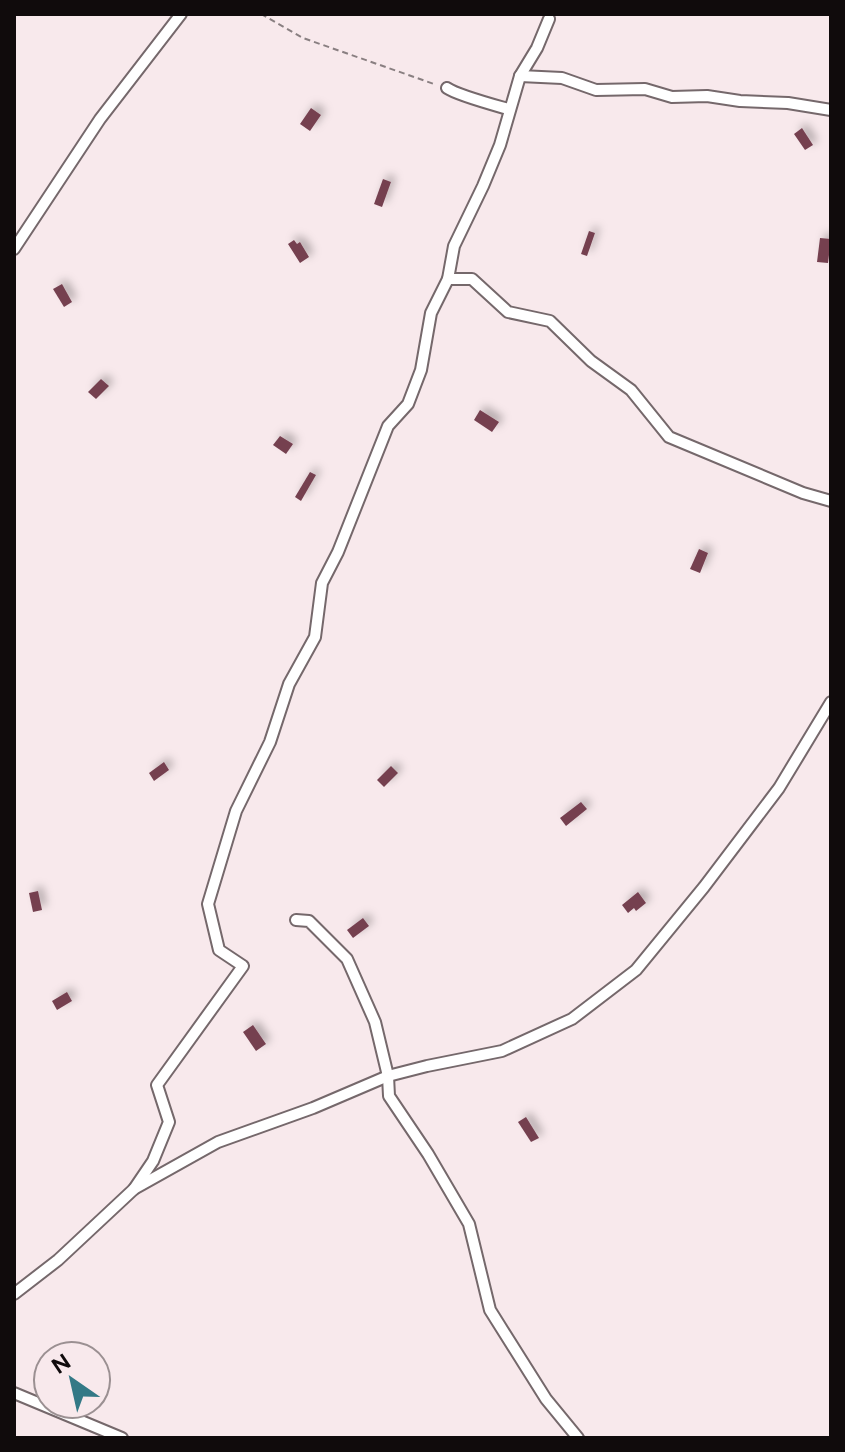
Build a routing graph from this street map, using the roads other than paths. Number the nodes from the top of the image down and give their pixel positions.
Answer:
1 (181, 14) edge
2 (549, 19) dead end
3 (520, 76) junction
4 (447, 88) road end
5 (508, 109) junction
6 (831, 110) edge
7 (14, 249) edge
8 (448, 279) junction
9 (831, 501) edge
10 (831, 702) edge
11 (296, 920) dead end
12 (388, 1076) junction
13 (134, 1189) junction
14 (14, 1294) edge
15 (14, 1393) edge
16 (122, 1438) edge
17 (578, 1438) edge

1 - 7 street
2 - 3 street
3 - 5 street
3 - 6 street
4 - 5 street
5 - 8 street
8 - 9 street
8 - 13 street
10 - 12 street
11 - 12 street
12 - 13 street
12 - 17 street
13 - 14 street
15 - 16 street

